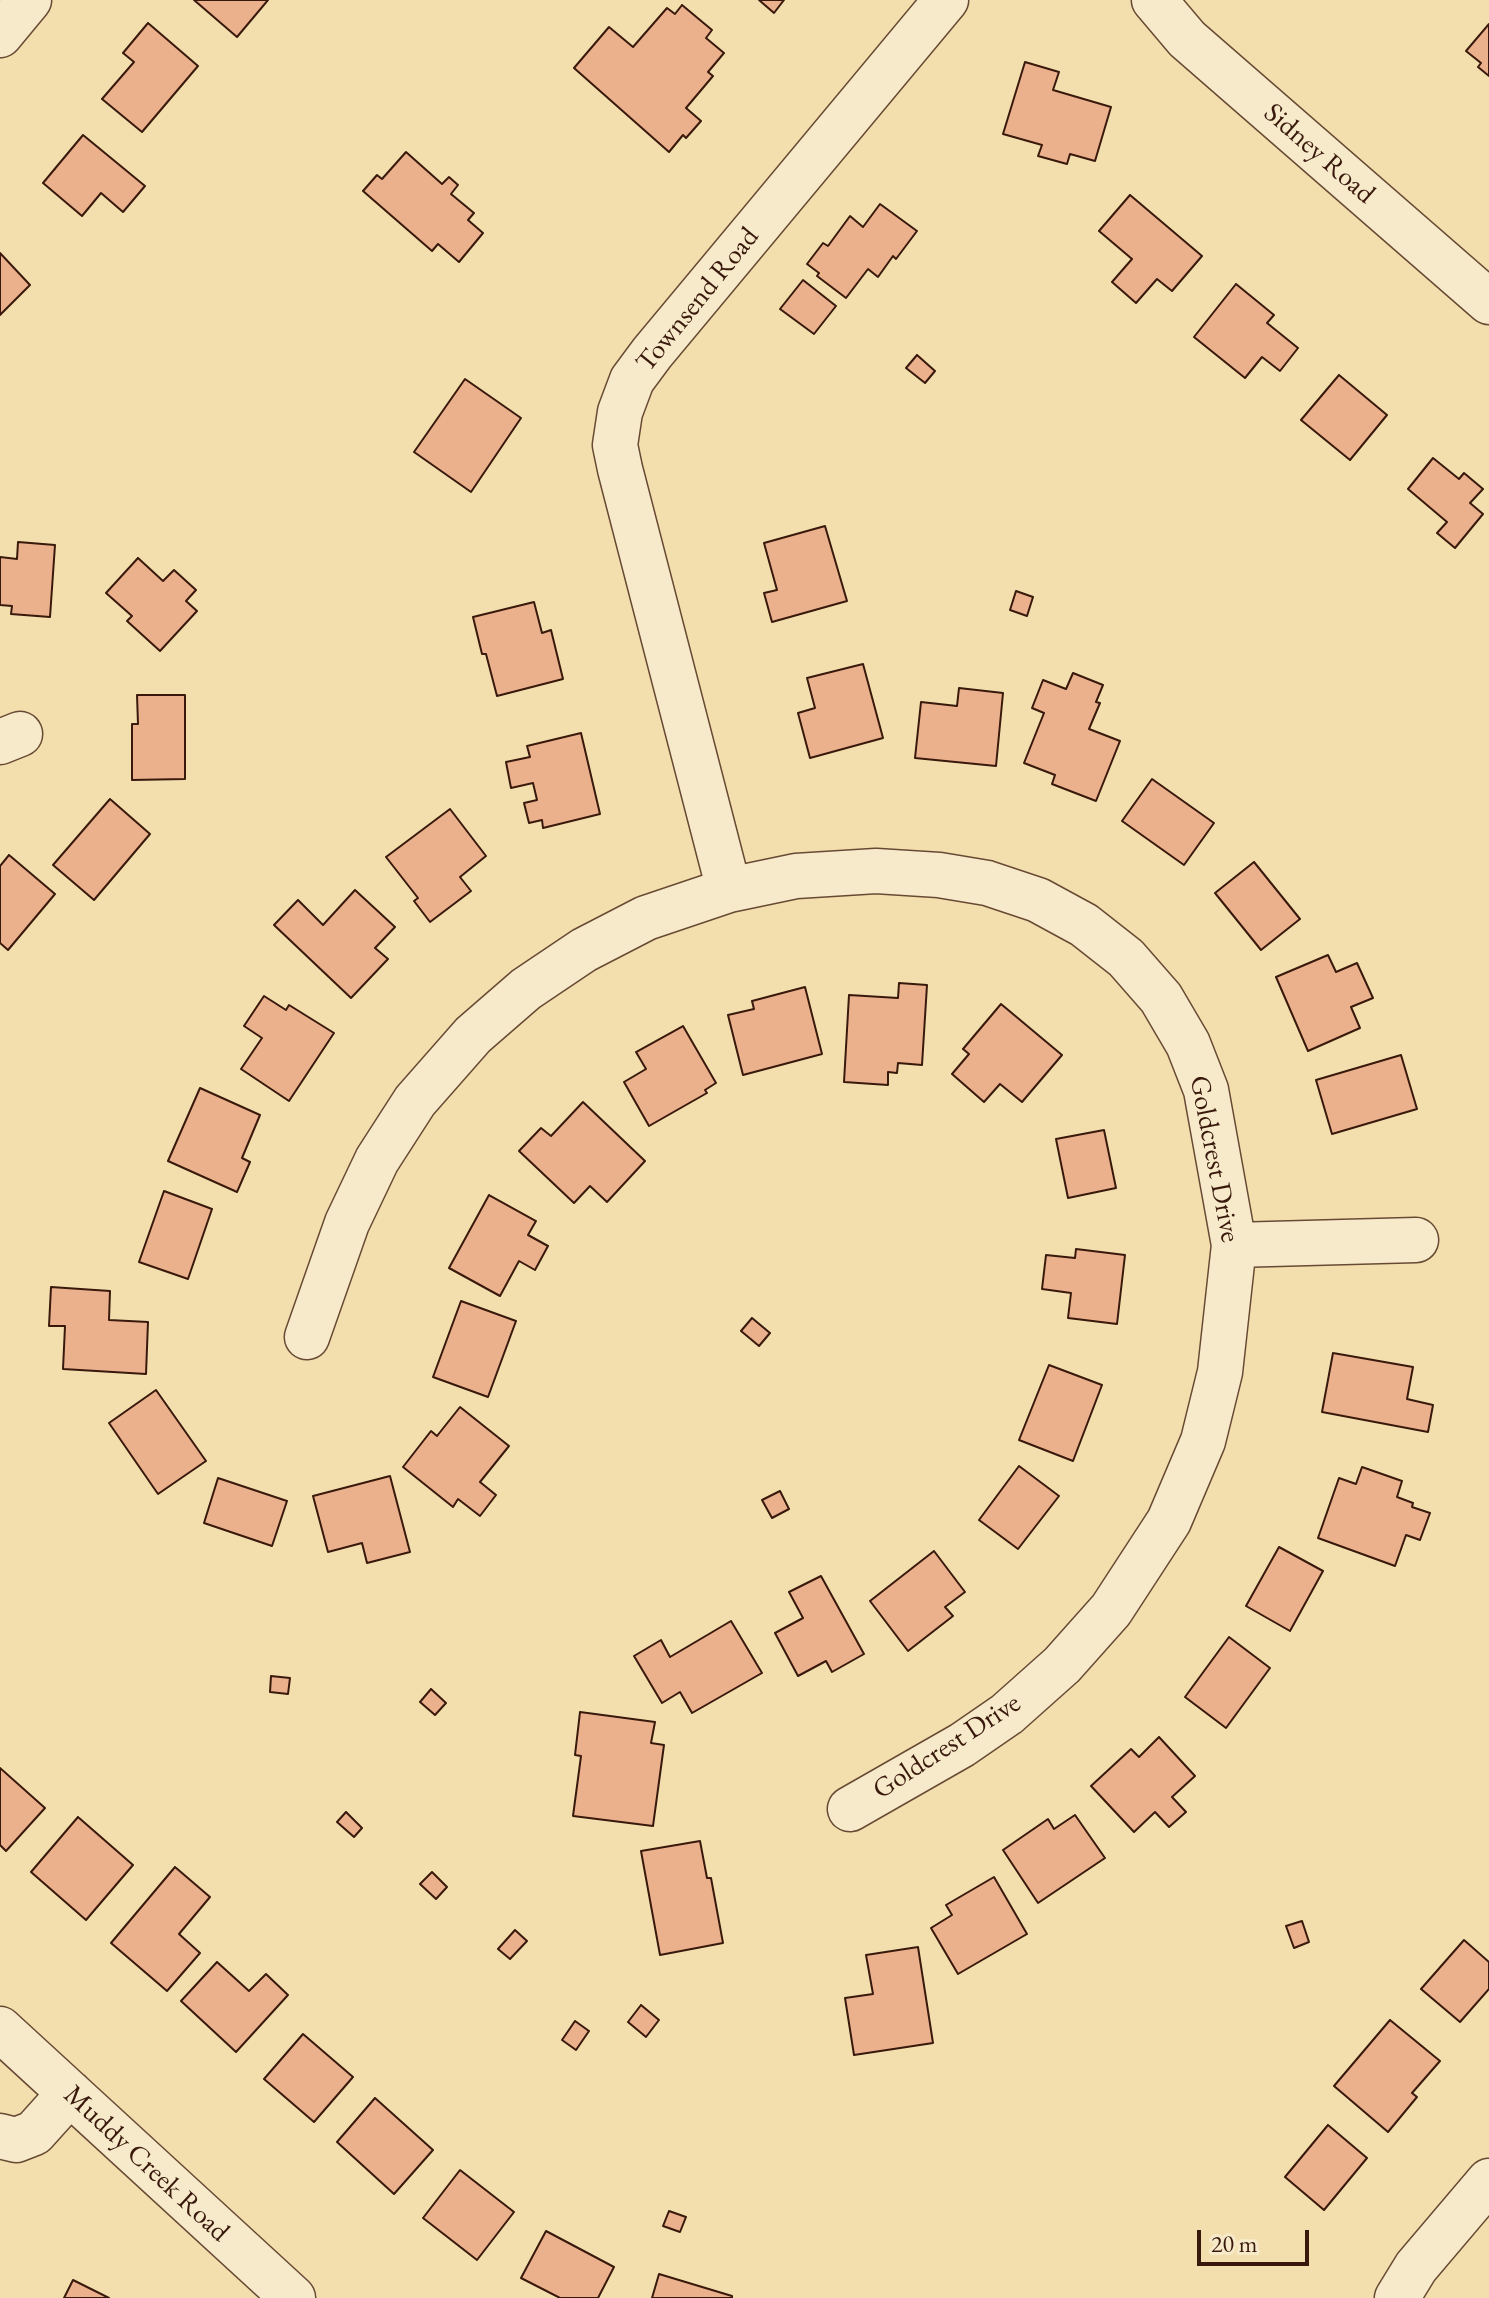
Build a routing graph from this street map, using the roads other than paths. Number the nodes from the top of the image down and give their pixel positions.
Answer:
1 (29, 0) edge
2 (946, 0) edge
3 (1154, 0) edge
4 (0, 35) edge
5 (1489, 302) edge
6 (729, 890) junction
7 (1416, 1240) dead end
8 (1234, 1245) junction
9 (307, 1337) dead end
10 (850, 1809) dead end
11 (0, 2029) edge
12 (70, 2093) junction
13 (0, 2136) edge
14 (1489, 2181) edge
15 (276, 2292) edge
16 (1397, 2298) edge

1 - 4 street
2 - 6 street, Townsend Road
3 - 5 street, Sidney Road
6 - 8 street, Goldcrest Drive
6 - 9 street, Goldcrest Drive
7 - 8 street
8 - 10 street, Goldcrest Drive
11 - 12 street, Muddy Creek Road
12 - 13 street
12 - 15 street, Muddy Creek Road
14 - 16 street

